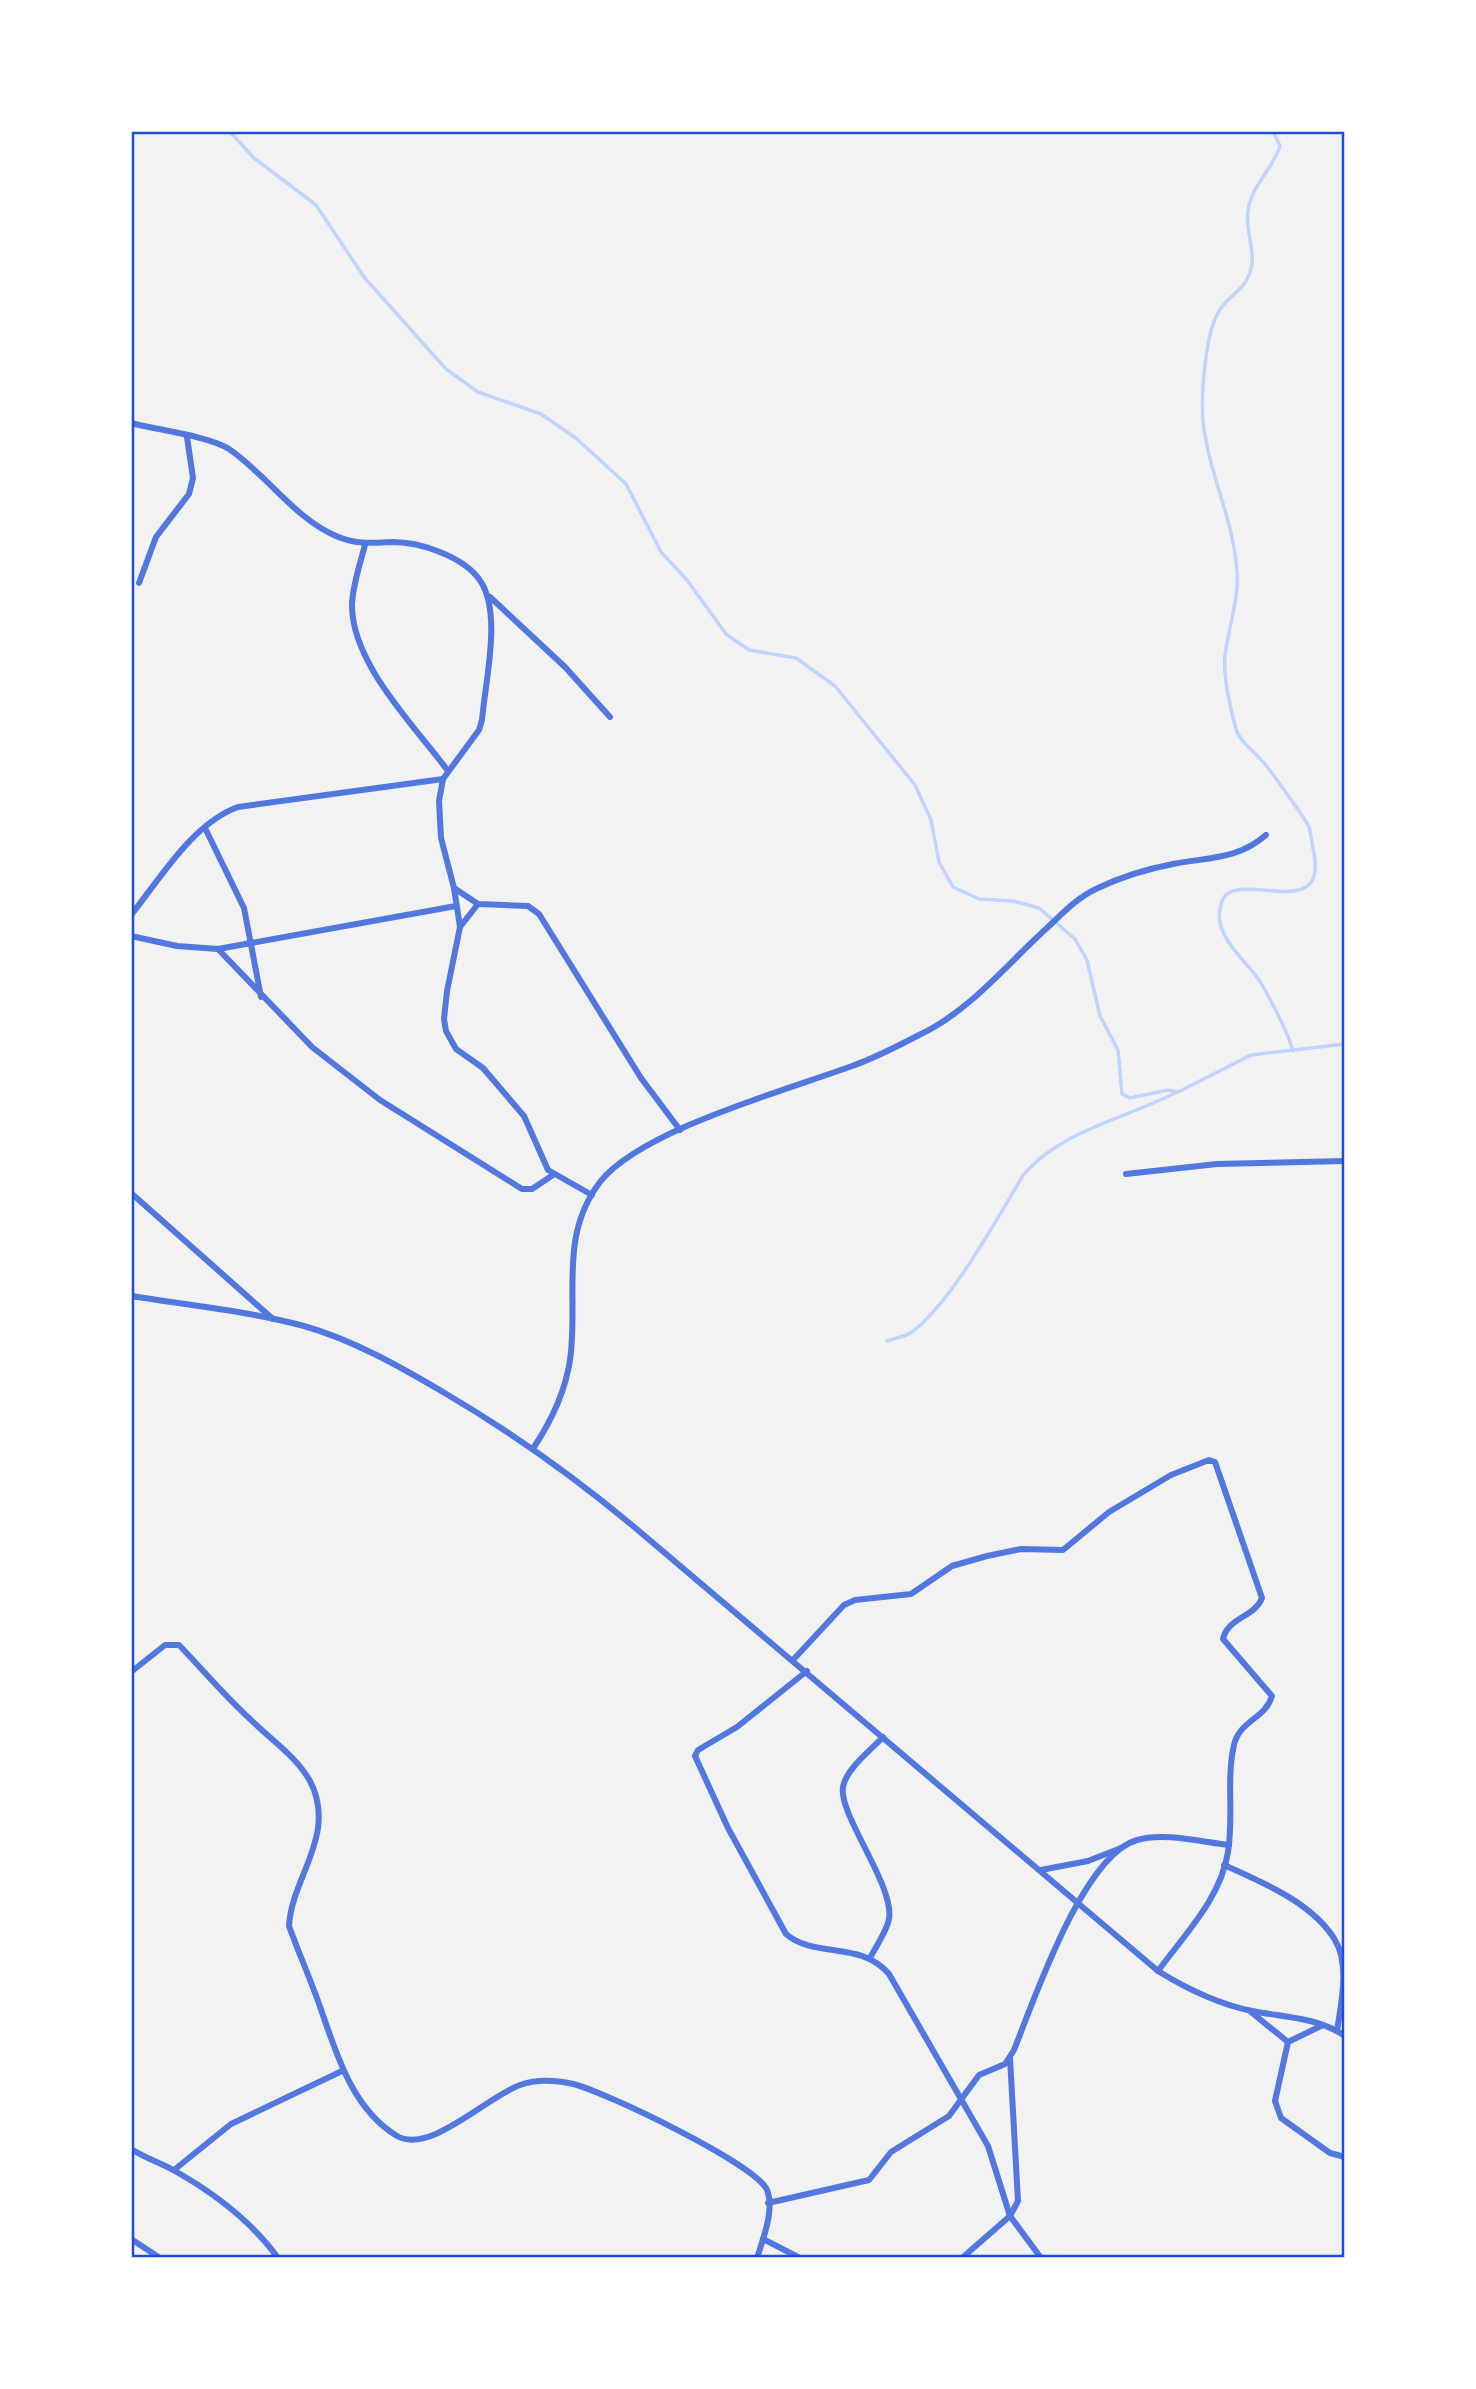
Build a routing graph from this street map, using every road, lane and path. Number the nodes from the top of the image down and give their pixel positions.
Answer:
1 (131, 423) edge
2 (187, 437) junction
3 (365, 545) junction
4 (139, 583) dead end
5 (489, 596) junction
6 (610, 717) dead end
7 (448, 771) junction
8 (443, 779) junction
9 (205, 828) junction
10 (1266, 835) dead end
11 (454, 888) junction
12 (478, 904) junction
13 (456, 906) junction
14 (131, 915) edge
15 (460, 927) junction
16 (131, 936) edge
17 (251, 942) junction
18 (218, 950) junction
19 (261, 997) junction
20 (680, 1129) junction
21 (1345, 1161) edge
22 (1126, 1174) dead end
23 (553, 1175) junction
24 (131, 1192) edge
25 (592, 1195) junction
26 (131, 1296) edge
27 (273, 1319) junction
28 (534, 1447) junction
29 (793, 1660) junction
30 (807, 1671) junction
31 (131, 1672) edge
32 (883, 1737) junction
33 (1228, 1845) junction
34 (1123, 1847) junction
35 (1224, 1865) junction
36 (1041, 1870) junction
37 (1076, 1901) junction
38 (870, 1958) junction
39 (1158, 1970) junction
40 (1250, 2010) junction
41 (1323, 2025) junction
42 (1337, 2031) junction
43 (1345, 2036) edge
44 (1288, 2042) junction
45 (1010, 2058) junction
46 (342, 2071) junction
47 (962, 2100) junction
48 (131, 2149) edge
49 (1345, 2157) edge
50 (174, 2170) junction
51 (768, 2203) junction
52 (1010, 2216) junction
53 (131, 2239) edge
54 (763, 2239) junction
55 (160, 2258) edge
56 (278, 2258) edge
57 (757, 2258) edge
58 (800, 2258) edge
59 (962, 2258) edge
60 (1041, 2258) edge

1 - 2 street
2 - 3 street
2 - 4 street
3 - 5 street
3 - 7 street
5 - 6 street
5 - 7 street
7 - 8 street
8 - 9 street
8 - 11 street
9 - 14 street
9 - 17 street
10 - 20 street
11 - 12 street
11 - 13 street
12 - 15 street
12 - 20 street
13 - 15 street
13 - 17 street
15 - 23 street
16 - 18 street
17 - 18 street
17 - 19 street
18 - 19 street
19 - 23 street
20 - 25 street
21 - 22 street
23 - 25 street
24 - 27 street
25 - 28 street
26 - 27 street
27 - 28 street
28 - 29 street
29 - 30 street
29 - 33 street
30 - 32 street
30 - 38 street
31 - 46 street
32 - 36 street
32 - 38 street
33 - 34 street
33 - 35 street
34 - 36 street
34 - 37 street
35 - 39 street
35 - 42 street
36 - 37 street
37 - 39 street
37 - 45 street
38 - 47 street
39 - 40 street
40 - 41 street
40 - 44 street
41 - 42 street
41 - 44 street
42 - 43 street
44 - 49 street
45 - 47 street
45 - 52 street
46 - 50 street
46 - 51 street
47 - 51 street
47 - 52 street
48 - 50 street
50 - 56 street
51 - 54 street
52 - 59 street
52 - 60 street
53 - 55 street
54 - 57 street
54 - 58 street

